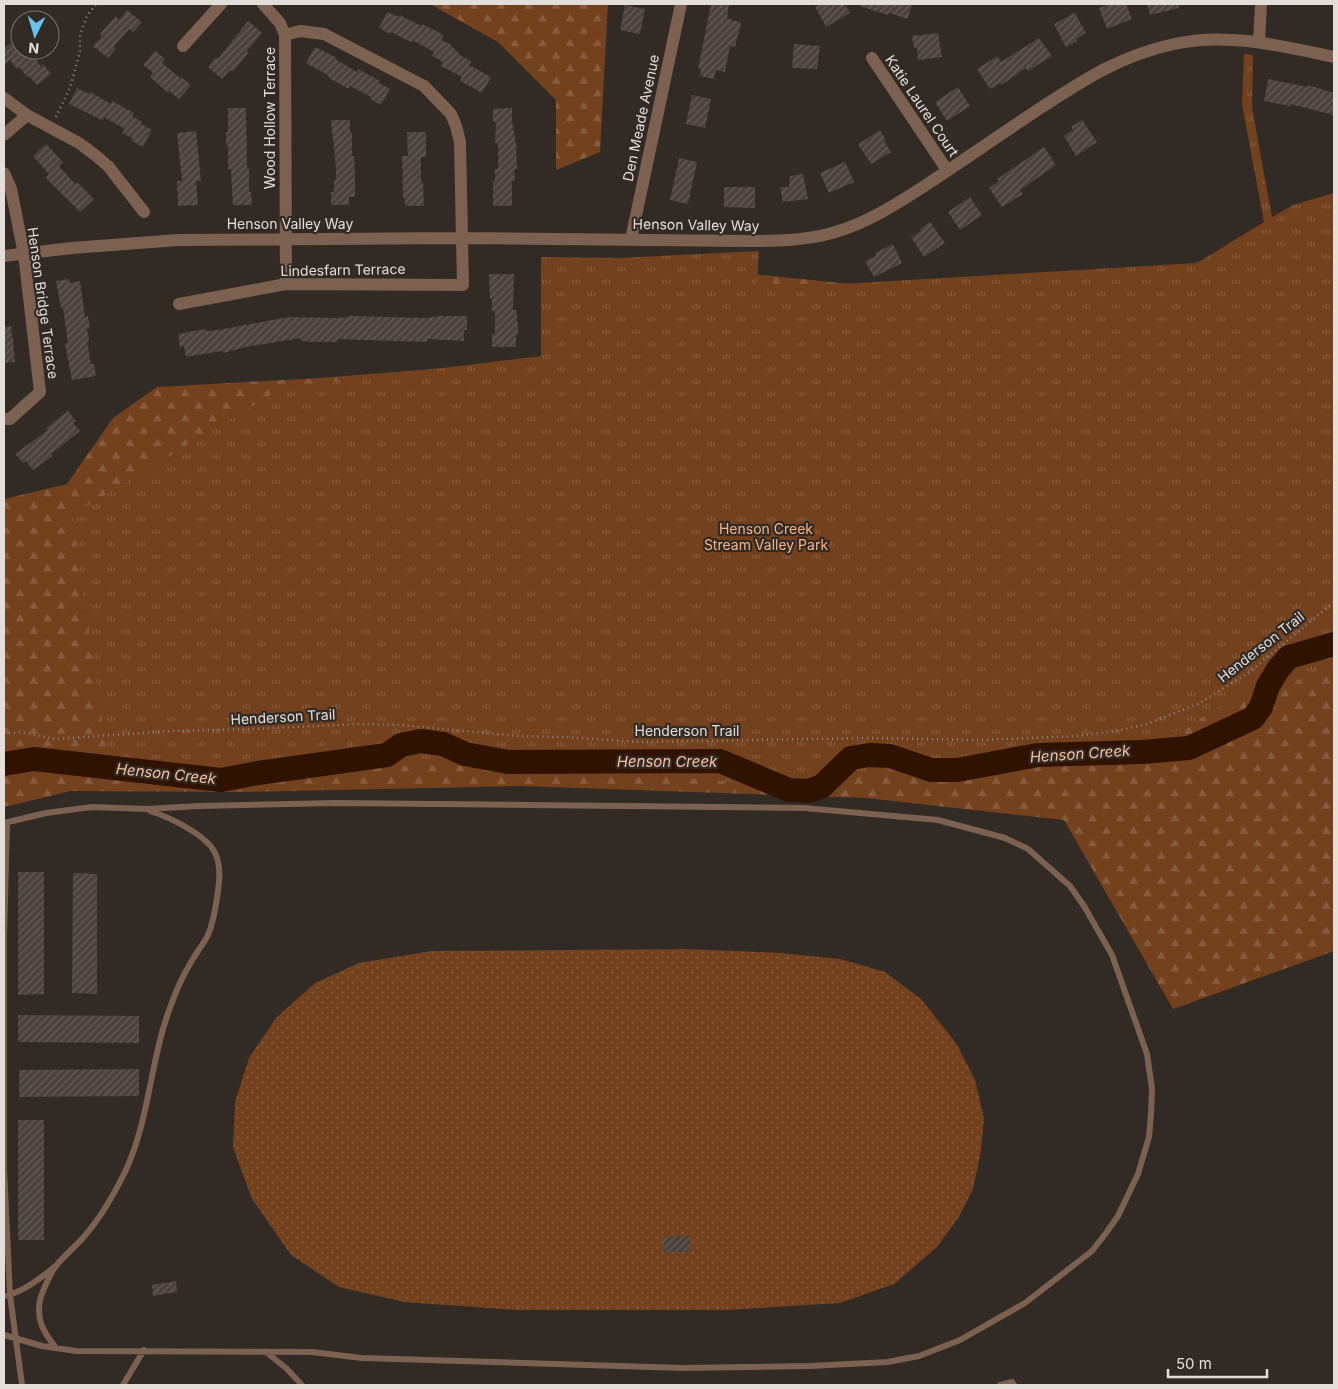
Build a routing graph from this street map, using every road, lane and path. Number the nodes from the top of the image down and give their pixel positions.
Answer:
1 (96, 4) edge
2 (221, 4) edge
3 (263, 4) edge
4 (681, 4) edge
5 (1261, 4) edge
6 (285, 35) junction
7 (1259, 42) junction
8 (183, 46) dead end
9 (1334, 57) edge
10 (872, 58) dead end
11 (4, 98) edge
12 (26, 116) junction
13 (51, 128) junction
14 (4, 135) edge
15 (948, 170) junction
16 (4, 173) edge
17 (144, 212) dead end
18 (462, 238) junction
19 (631, 239) junction
20 (285, 240) junction
21 (24, 254) junction
22 (4, 256) edge
23 (286, 284) junction
24 (179, 304) dead end
25 (4, 419) edge
26 (1334, 602) edge
27 (4, 734) edge
28 (147, 809) junction
29 (5, 822) edge
30 (56, 1266) junction
31 (7, 1295) edge
32 (4, 1334) edge
33 (17, 1338) junction
34 (56, 1348) junction
35 (144, 1350) junction
36 (266, 1352) junction
37 (22, 1385) edge
38 (123, 1385) edge
39 (302, 1385) edge
40 (1000, 1385) edge
41 (1014, 1385) edge

1 - 13 path
2 - 8 street
3 - 6 street, Wood Hollow Terrace
4 - 19 street, Den Meade Avenue
5 - 7 street
6 - 18 street
6 - 20 street, Wood Hollow Terrace
7 - 9 street, Henson Valley Way
7 - 15 street, Henson Valley Way
10 - 15 street, Katie Laurel Court
11 - 12 street
12 - 13 street
12 - 14 street
13 - 17 street
15 - 19 street, Henson Valley Way
16 - 21 street, Henson Bridge Terrace
18 - 19 street, Henson Valley Way
18 - 20 street, Henson Valley Way
18 - 23 street, Lindesfarn Terrace
20 - 21 street, Henson Valley Way
20 - 23 street, Wood Hollow Terrace
21 - 22 street, Henson Valley Way
21 - 25 street, Henson Bridge Terrace
23 - 24 street, Lindesfarn Terrace
26 - 27 path, Henderson Trail
28 - 29 lane
28 - 30 lane
28 - 36 lane
29 - 31 lane
30 - 31 lane
30 - 34 lane
31 - 33 lane
32 - 33 lane
33 - 34 lane
33 - 37 lane
34 - 35 lane
35 - 36 lane
35 - 38 lane
36 - 39 lane
40 - 41 lane

